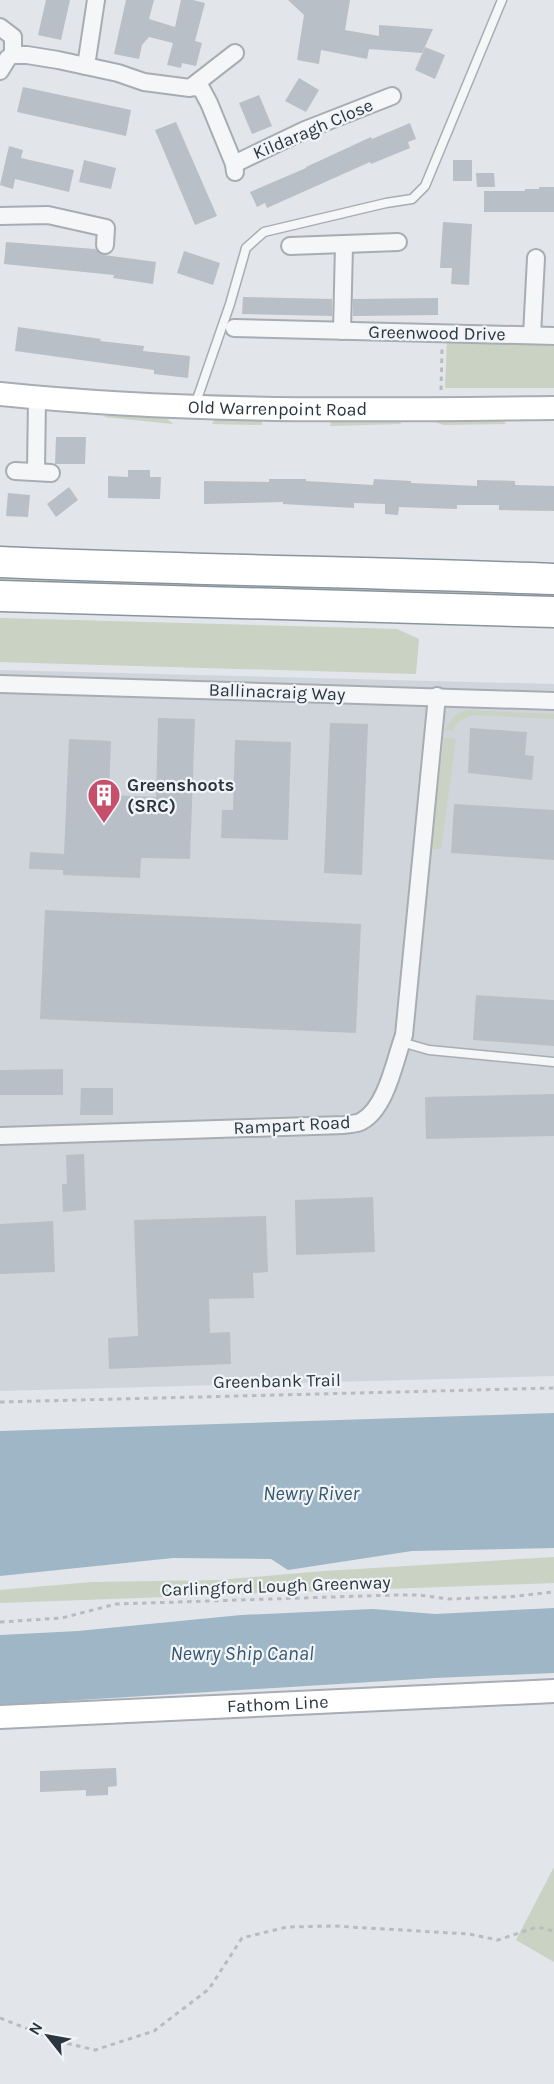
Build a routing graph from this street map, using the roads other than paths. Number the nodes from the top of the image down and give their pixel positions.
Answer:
1 (96, 0) edge
2 (502, 0) edge
3 (0, 27) edge
4 (235, 52) dead end
5 (13, 55) junction
6 (86, 66) junction
7 (0, 71) edge
8 (193, 87) junction
9 (392, 96) dead end
10 (0, 216) edge
11 (398, 242) dead end
12 (105, 245) dead end
13 (345, 245) junction
14 (290, 246) dead end
15 (536, 258) dead end
16 (234, 328) dead end
17 (342, 331) junction
18 (532, 335) junction
19 (554, 336) edge
20 (0, 394) edge
21 (37, 398) junction
22 (194, 408) junction
23 (554, 408) edge
24 (15, 471) dead end
25 (0, 562) edge
26 (554, 579) edge
27 (0, 596) edge
28 (554, 612) edge
29 (0, 684) edge
30 (437, 696) junction
31 (554, 700) edge
32 (401, 1042) junction
33 (554, 1062) edge
34 (0, 1136) edge
35 (554, 1691) edge
36 (0, 1717) edge

1 - 6 street
2 - 22 lane
3 - 5 street
4 - 8 street
5 - 6 street
5 - 7 street
6 - 8 street
8 - 9 street, Kildaragh Close
10 - 12 street
11 - 13 street
13 - 14 street
13 - 17 street, Greenwood Drive
15 - 18 street, Greenwood Drive
16 - 17 street, Greenwood Drive
17 - 18 street, Greenwood Drive
18 - 19 street, Greenwood Drive
20 - 21 street, Old Warrenpoint Road
21 - 22 street, Old Warrenpoint Road
21 - 24 street
22 - 23 street, Old Warrenpoint Road
25 - 26 highway
27 - 28 highway
29 - 30 street, Ballinacraig Way
30 - 31 street, Ballinacraig Way
30 - 32 street, Rampart Road
32 - 33 lane
32 - 34 street, Rampart Road
35 - 36 street, Fathom Line

